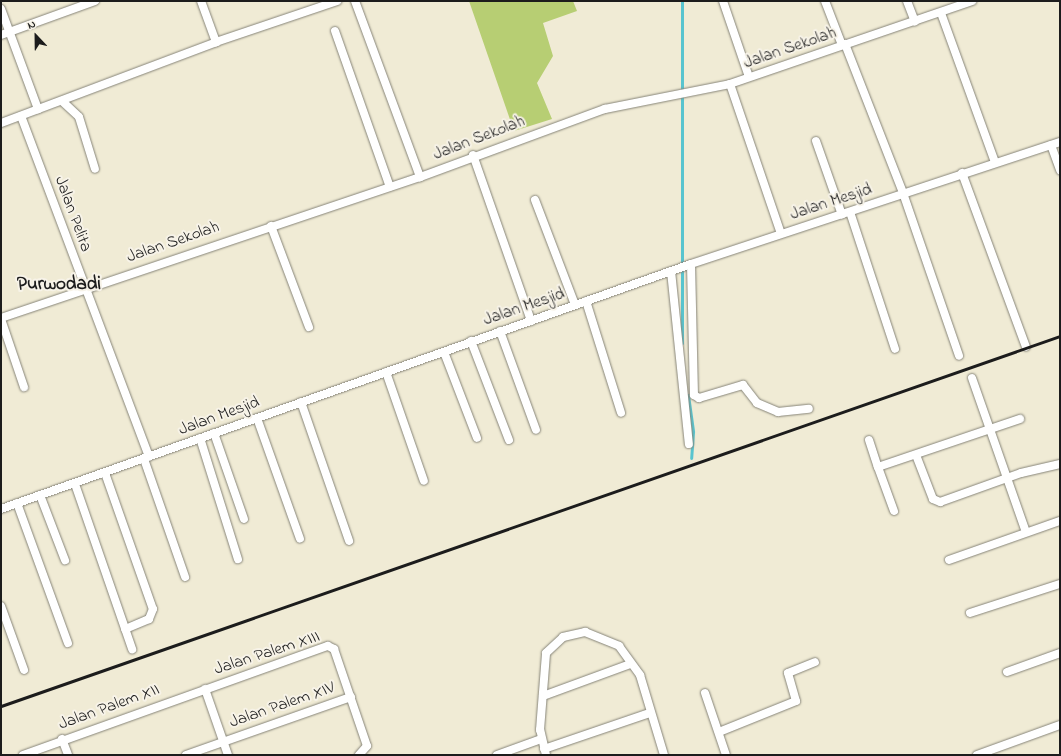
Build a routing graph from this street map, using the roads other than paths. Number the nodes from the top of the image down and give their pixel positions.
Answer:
1 (95, 1) edge
2 (201, 1) edge
3 (337, 1) edge
4 (355, 1) edge
5 (723, 1) edge
6 (825, 1) edge
7 (907, 1) edge
8 (972, 1) edge
9 (1, 9) edge
10 (941, 13) junction
11 (915, 22) junction
12 (335, 31) dead end
13 (10, 32) junction
14 (1, 34) edge
15 (216, 42) junction
16 (844, 45) junction
17 (749, 77) junction
18 (730, 84) junction
19 (62, 101) junction
20 (38, 109) junction
21 (21, 116) junction
22 (1, 123) edge
23 (816, 141) dead end
24 (1060, 142) edge
25 (1051, 145) junction
26 (473, 155) junction
27 (995, 162) junction
28 (95, 169) dead end
29 (1060, 170) edge
30 (962, 173) junction
31 (420, 177) junction
32 (390, 187) junction
33 (903, 193) junction
34 (535, 200) dead end
35 (846, 213) junction
36 (271, 226) junction
37 (781, 234) junction
38 (688, 265) junction
39 (673, 271) junction
40 (85, 288) junction
41 (586, 301) junction
42 (575, 305) junction
43 (1, 318) edge
44 (531, 321) junction
45 (309, 327) dead end
46 (500, 331) junction
47 (471, 341) junction
48 (1026, 347) dead end
49 (895, 349) dead end
50 (444, 352) junction
51 (958, 356) dead end
52 (386, 372) junction
53 (972, 378) dead end
54 (24, 387) dead end
55 (301, 402) junction
56 (809, 409) dead end
57 (621, 413) dead end
58 (257, 418) junction
59 (1020, 419) dead end
60 (536, 430) dead end
61 (990, 430) junction
62 (214, 433) junction
63 (200, 438) junction
64 (477, 438) dead end
65 (509, 440) dead end
66 (868, 440) dead end
67 (689, 444) dead end
68 (916, 455) junction
69 (146, 458) junction
70 (1060, 464) edge
71 (878, 467) junction
72 (105, 473) junction
73 (1006, 478) junction
74 (424, 481) dead end
75 (75, 484) junction
76 (40, 496) junction
77 (17, 503) junction
78 (1, 509) edge
79 (894, 512) dead end
80 (244, 519) dead end
81 (1060, 521) edge
82 (1026, 532) junction
83 (300, 539) dead end
84 (349, 541) dead end
85 (238, 559) dead end
86 (65, 560) dead end
87 (949, 560) dead end
88 (185, 577) dead end
89 (1060, 584) edge
90 (1, 606) edge
91 (970, 613) dead end
92 (125, 629) junction
93 (68, 643) dead end
94 (132, 649) dead end
95 (1060, 653) edge
96 (815, 662) dead end
97 (630, 664) junction
98 (24, 670) dead end
99 (1007, 672) dead end
100 (205, 689) junction
101 (705, 693) dead end
102 (543, 696) junction
103 (351, 697) junction
104 (650, 713) junction
105 (1060, 726) edge
106 (719, 732) junction
107 (62, 739) junction
108 (541, 739) junction
109 (224, 742) junction
110 (514, 752) edge
111 (545, 752) edge
112 (992, 753) edge
113 (24, 755) edge
114 (68, 755) edge
115 (186, 755) edge
116 (228, 755) edge
117 (359, 755) edge
118 (496, 755) edge
119 (664, 755) edge
120 (726, 755) edge
121 (977, 755) edge

1 - 13 street
2 - 15 street
3 - 15 street
4 - 31 street
5 - 17 street
6 - 16 street
7 - 11 street
8 - 10 street, Jalan Sekolah
9 - 13 street
10 - 11 street, Jalan Sekolah
10 - 27 street
11 - 16 street, Jalan Sekolah
12 - 32 street
13 - 14 street
13 - 20 street
15 - 19 street
16 - 17 street, Jalan Sekolah
16 - 33 street
17 - 18 street, Jalan Sekolah
18 - 26 street, Jalan Sekolah
18 - 37 street
19 - 20 street
19 - 28 street
20 - 21 street
21 - 22 street
21 - 40 street, Jalan Pelita
23 - 35 street
24 - 25 street, Jalan Mesjid
25 - 27 street, Jalan Mesjid
25 - 29 street
26 - 31 street, Jalan Sekolah
26 - 44 street
27 - 30 street, Jalan Mesjid
30 - 33 street, Jalan Mesjid
30 - 48 street
31 - 32 street, Jalan Sekolah
32 - 36 street, Jalan Sekolah
33 - 35 street, Jalan Mesjid
33 - 51 street
34 - 42 street
35 - 37 street, Jalan Mesjid
35 - 49 street
36 - 40 street, Jalan Sekolah
36 - 45 street
37 - 38 street, Jalan Mesjid
38 - 39 street, Jalan Mesjid
38 - 56 street
39 - 41 street, Jalan Mesjid
39 - 67 street
40 - 43 street, Jalan Sekolah
40 - 69 street, Jalan Pelita
41 - 42 street, Jalan Mesjid
41 - 57 street
42 - 44 street, Jalan Mesjid
43 - 54 street
44 - 46 street, Jalan Mesjid
46 - 47 street, Jalan Mesjid
46 - 60 street
47 - 50 street, Jalan Mesjid
47 - 65 street
50 - 52 street, Jalan Mesjid
50 - 64 street
52 - 55 street, Jalan Mesjid
52 - 74 street
53 - 61 street
55 - 58 street, Jalan Mesjid
55 - 84 street
58 - 62 street, Jalan Mesjid
58 - 83 street
59 - 61 street
61 - 68 street
61 - 73 street
62 - 63 street, Jalan Mesjid
62 - 80 street
63 - 69 street, Jalan Mesjid
63 - 85 street
66 - 71 street
68 - 71 street
68 - 73 street
69 - 72 street, Jalan Mesjid
69 - 88 street, Jalan Pelita
70 - 73 street
71 - 79 street
72 - 75 street, Jalan Mesjid
72 - 92 street
73 - 82 street
75 - 76 street, Jalan Mesjid
75 - 92 street
76 - 77 street, Jalan Mesjid
76 - 86 street
77 - 78 street, Jalan Mesjid
77 - 93 street
81 - 82 street
82 - 87 street
89 - 91 street
90 - 98 street
92 - 94 street
95 - 99 street
96 - 106 street
97 - 102 street
97 - 102 street
97 - 104 street
100 - 103 street, Jalan Palem XIII
100 - 107 street, Jalan Palem XII
100 - 109 street
101 - 106 street
102 - 108 street
103 - 109 street, Jalan Palem XIV
103 - 117 street, Jalan Palem XIII
104 - 111 street
104 - 119 street
105 - 112 street
106 - 120 street
107 - 113 street, Jalan Palem XII
107 - 114 street
108 - 110 street
108 - 111 street
109 - 115 street, Jalan Palem XIV
109 - 116 street
110 - 118 street
112 - 121 street

